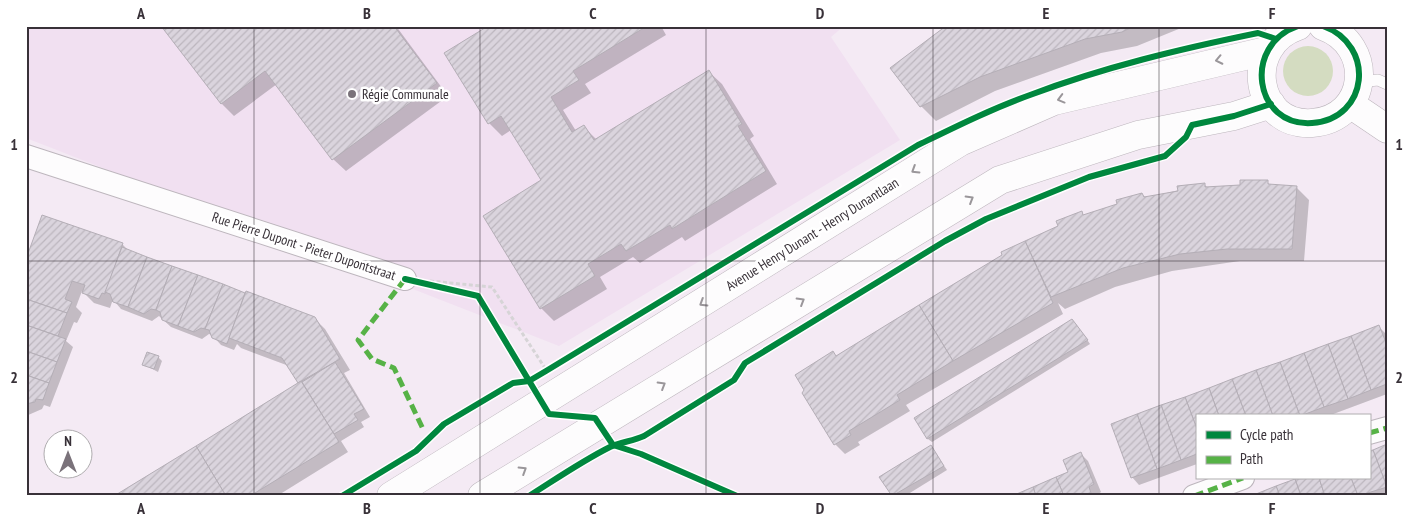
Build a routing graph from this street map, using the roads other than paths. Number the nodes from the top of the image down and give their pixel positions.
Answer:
1 (1298, 26) edge
2 (1323, 26) edge
3 (1266, 51) junction
4 (1387, 84) edge
5 (1355, 93) junction
6 (1270, 104) junction
7 (1387, 129) edge
8 (26, 156) edge
9 (405, 279) road end
10 (1387, 428) edge
11 (1370, 433) edge
12 (1238, 480) edge
13 (391, 496) edge
14 (482, 496) edge
15 (1194, 496) edge

1 - 3 street
2 - 5 street
3 - 6 street
3 -> 13 street, Avenue Henry Dunant - Henry Dunantlaan
4 - 5 lane
5 - 6 street
5 - 7 street
14 -> 6 street
8 - 9 street, Rue Pierre Dupont - Pieter Dupontstraat
10 - 11 street
12 - 15 street

